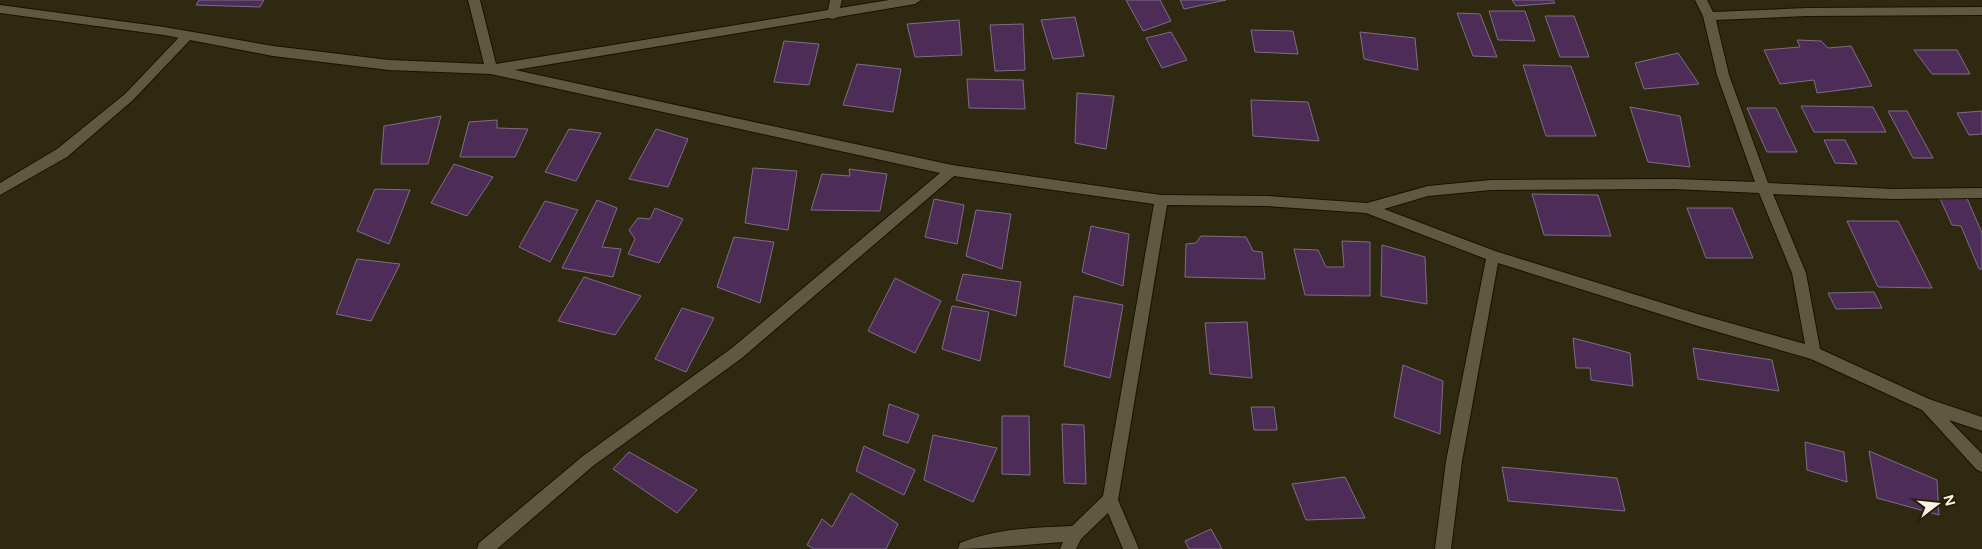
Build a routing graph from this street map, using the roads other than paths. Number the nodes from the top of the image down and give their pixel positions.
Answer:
1 (474, 0) edge
2 (836, 0) edge
3 (916, 0) edge
4 (1702, 0) edge
5 (0, 9) edge
6 (1982, 11) edge
7 (833, 15) junction
8 (1709, 16) junction
9 (187, 36) junction
10 (491, 69) junction
11 (952, 170) junction
12 (1764, 189) junction
13 (0, 190) edge
14 (1982, 193) edge
15 (1161, 200) junction
16 (1367, 208) junction
17 (1493, 256) junction
18 (1814, 353) junction
19 (1926, 405) junction
20 (1982, 424) edge
21 (1982, 465) edge
22 (1110, 500) junction
23 (1075, 534) junction
24 (485, 549) edge
25 (966, 549) edge
26 (1068, 549) edge
27 (1131, 549) edge
28 (1443, 549) edge

1 - 10 street
2 - 7 street
3 - 7 street
4 - 8 street
5 - 9 street
6 - 8 street
7 - 10 street
8 - 12 street
9 - 10 street
9 - 13 street
10 - 11 street
11 - 15 street
11 - 24 street
12 - 14 street
12 - 16 street
12 - 18 street
15 - 16 street
15 - 22 street
16 - 17 street
17 - 18 street
17 - 28 street
18 - 19 street
19 - 20 street
19 - 21 street
22 - 23 street
22 - 27 street
23 - 25 street
23 - 26 street

